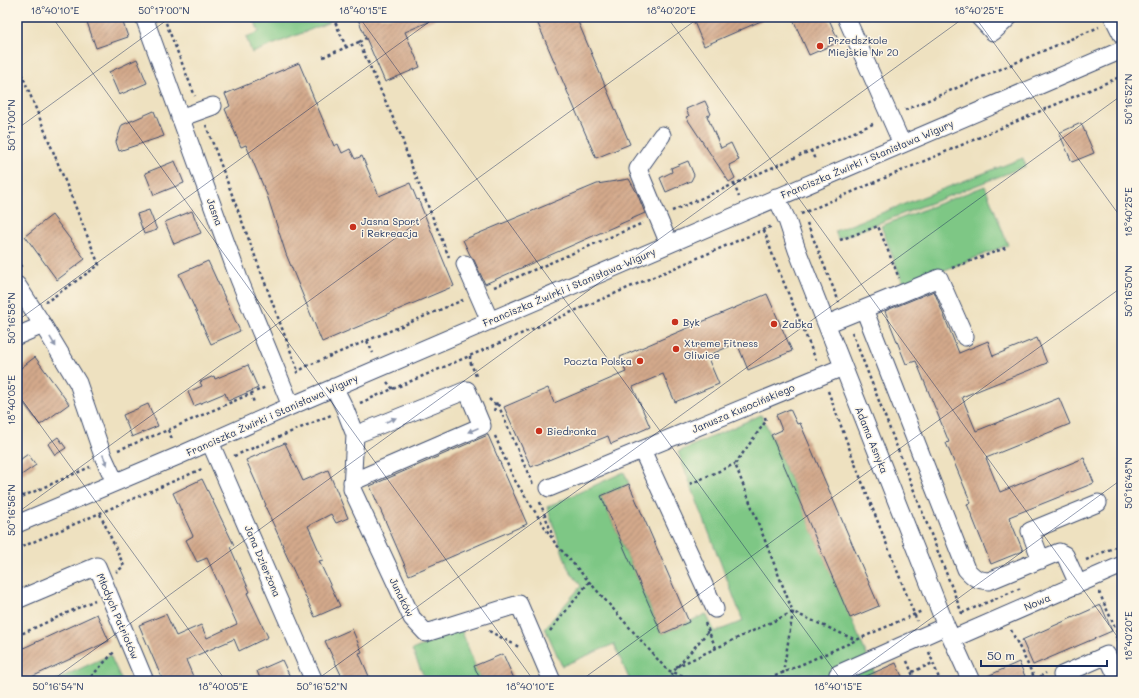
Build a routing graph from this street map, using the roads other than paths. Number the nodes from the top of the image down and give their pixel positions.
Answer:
1 (144, 17) edge
2 (846, 17) edge
3 (979, 17) edge
4 (1009, 17) edge
5 (1122, 50) edge
6 (207, 108) road end
7 (180, 118) junction
8 (662, 135) dead end
9 (902, 144) junction
10 (776, 197) junction
11 (669, 244) junction
12 (458, 263) road end
13 (17, 285) edge
14 (864, 309) junction
15 (490, 321) junction
16 (827, 324) junction
17 (43, 325) junction
18 (17, 336) edge
19 (965, 337) dead end
20 (843, 367) junction
21 (334, 387) junction
22 (291, 406) junction
23 (355, 435) junction
24 (210, 442) junction
25 (642, 450) junction
26 (115, 482) junction
27 (352, 482) junction
28 (543, 491) road end
29 (1098, 503) dead end
30 (17, 524) edge
31 (1042, 560) junction
32 (1122, 565) edge
33 (1078, 584) junction
34 (17, 600) edge
35 (715, 609) road end
36 (949, 632) junction
37 (838, 674) dead end
38 (145, 681) edge
39 (314, 681) edge
40 (552, 681) edge
41 (971, 681) edge
42 (1065, 681) edge
43 (1118, 681) edge

1 - 7 street, Jasna
2 - 9 street
3 - 4 street
5 - 9 street, Franciszka Żwirki i Stanisława Wigury
6 - 7 street
7 - 22 street, Jasna
8 - 11 street
9 - 10 street, Franciszka Żwirki i Stanisława Wigury
10 - 11 street, Franciszka Żwirki i Stanisława Wigury
10 - 16 street, Adama Asnyka
11 - 15 street, Franciszka Żwirki i Stanisława Wigury
12 - 15 street
13 - 17 street
14 - 16 street
14 - 19 street
14 - 31 street
15 - 21 street, Franciszka Żwirki i Stanisława Wigury
16 - 20 street, Adama Asnyka
17 - 18 street
17 -> 26 street
20 - 25 street, Janusza Kusocińskiego
20 - 36 street, Adama Asnyka
21 - 22 street, Franciszka Żwirki i Stanisława Wigury
21 - 23 street, Junaków
22 - 24 street, Franciszka Żwirki i Stanisława Wigury
23 - 27 street, Junaków
23 -> 27 street
24 - 26 street, Franciszka Żwirki i Stanisława Wigury
24 - 39 street, Jana Dzierżona
25 - 28 street, Janusza Kusocińskiego
25 - 35 street
26 - 30 street, Franciszka Żwirki i Stanisława Wigury
27 - 40 street, Junaków
29 - 31 street
31 - 33 street
32 - 33 street, Nowa
33 - 36 street, Nowa
34 - 38 street, Młodych Patriotów
36 - 37 street, Nowa
36 - 41 street, Adama Asnyka
42 - 43 street

